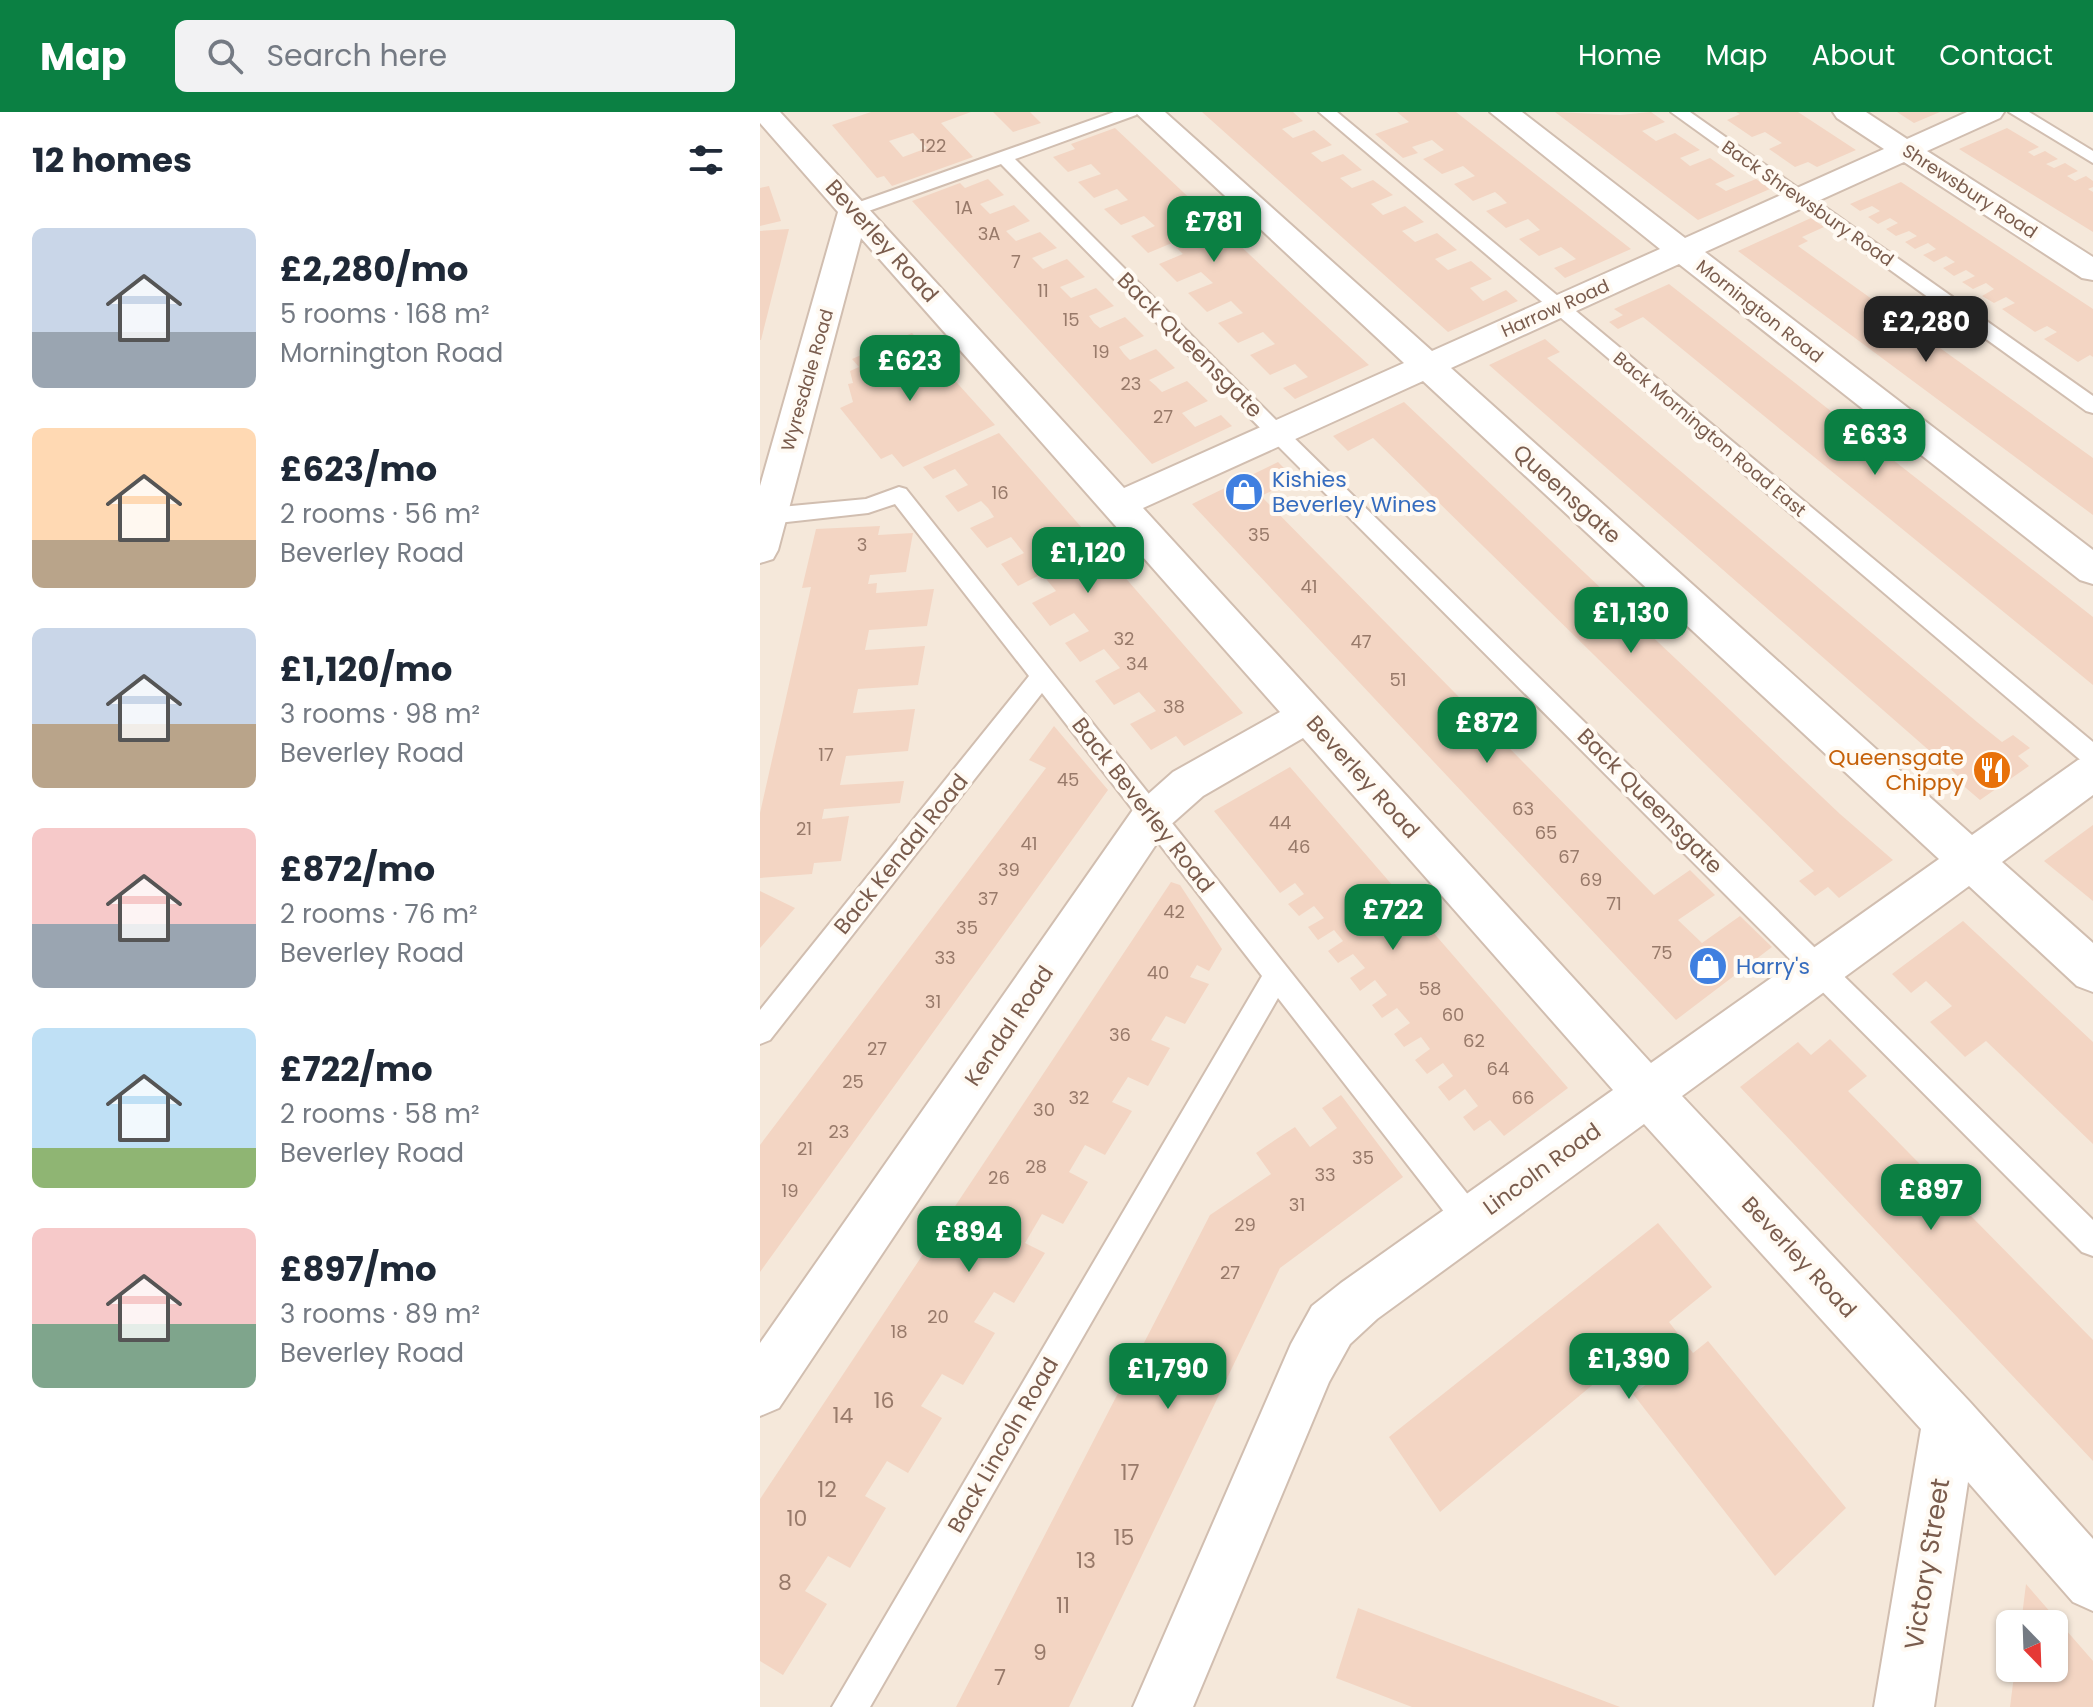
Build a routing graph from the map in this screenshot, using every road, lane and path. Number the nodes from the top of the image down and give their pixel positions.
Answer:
1 (765, 112) edge
2 (1130, 112) edge
3 (1149, 112) edge
4 (1327, 112) edge
5 (1504, 112) edge
6 (1679, 112) edge
7 (1847, 112) edge
8 (1990, 112) edge
9 (2017, 112) edge
10 (1906, 150) junction
11 (1004, 157) junction
12 (2093, 158) edge
13 (1801, 198) junction
14 (854, 210) junction
15 (1683, 251) junction
16 (2093, 271) edge
17 (1558, 307) junction
18 (1427, 367) junction
19 (2093, 406) edge
20 (1278, 434) junction
21 (1120, 504) junction
22 (764, 516) edge
23 (760, 550) edge
24 (2093, 570) edge
25 (1042, 677) junction
26 (1308, 716) junction
27 (2093, 756) edge
28 (2093, 772) edge
29 (1152, 816) junction
30 (1970, 860) junction
31 (1820, 968) junction
32 (2093, 972) edge
33 (1277, 975) junction
34 (760, 1031) edge
35 (1647, 1093) junction
36 (1470, 1221) junction
37 (2093, 1241) edge
38 (760, 1389) edge
39 (1950, 1420) junction
40 (2093, 1582) edge
41 (1174, 1704) edge
42 (850, 1707) edge
43 (1904, 1707) edge

1 - 14 street, Beverley Road
2 - 11 lane
3 - 18 street, Queensgate
4 - 17 lane, Back Mornington Road East
5 - 15 street, Mornington Road
6 - 13 lane, Back Shrewsbury Road
7 - 10 street, Shrewsbury Road
8 - 10 street, Harrow Road
9 - 12 lane
10 - 13 street, Harrow Road
10 - 16 street, Shrewsbury Road
11 - 14 lane
11 - 20 lane, Back Queensgate
13 - 15 street, Harrow Road
13 - 19 lane, Back Shrewsbury Road
14 - 21 street, Beverley Road
14 - 22 street, Wyresdale Road
15 - 17 street, Harrow Road
15 - 24 street, Mornington Road
17 - 18 street, Harrow Road
17 - 27 lane, Back Mornington Road East
18 - 20 street, Harrow Road
18 - 30 street, Queensgate
20 - 21 street, Harrow Road
20 - 31 lane, Back Queensgate
21 - 26 street, Beverley Road
22 - 23 street, Wyresdale Road
22 - 25 lane, Back Beverley Road
25 - 29 lane, Back Beverley Road
25 - 34 lane, Back Kendal Road
26 - 29 street, Kendal Road
26 - 35 street, Beverley Road
28 - 30 street, Lincoln Road
29 - 33 lane, Back Beverley Road
29 - 38 street, Kendal Road
30 - 31 street, Lincoln Road
30 - 32 street, Queensgate
31 - 35 street, Lincoln Road
31 - 37 lane, Back Queensgate
33 - 36 lane, Back Beverley Road
33 - 42 lane, Back Lincoln Road
35 - 36 street, Lincoln Road
35 - 39 street, Beverley Road
36 - 41 street, Lincoln Road
39 - 40 street, Beverley Road
39 - 43 street, Victory Street

